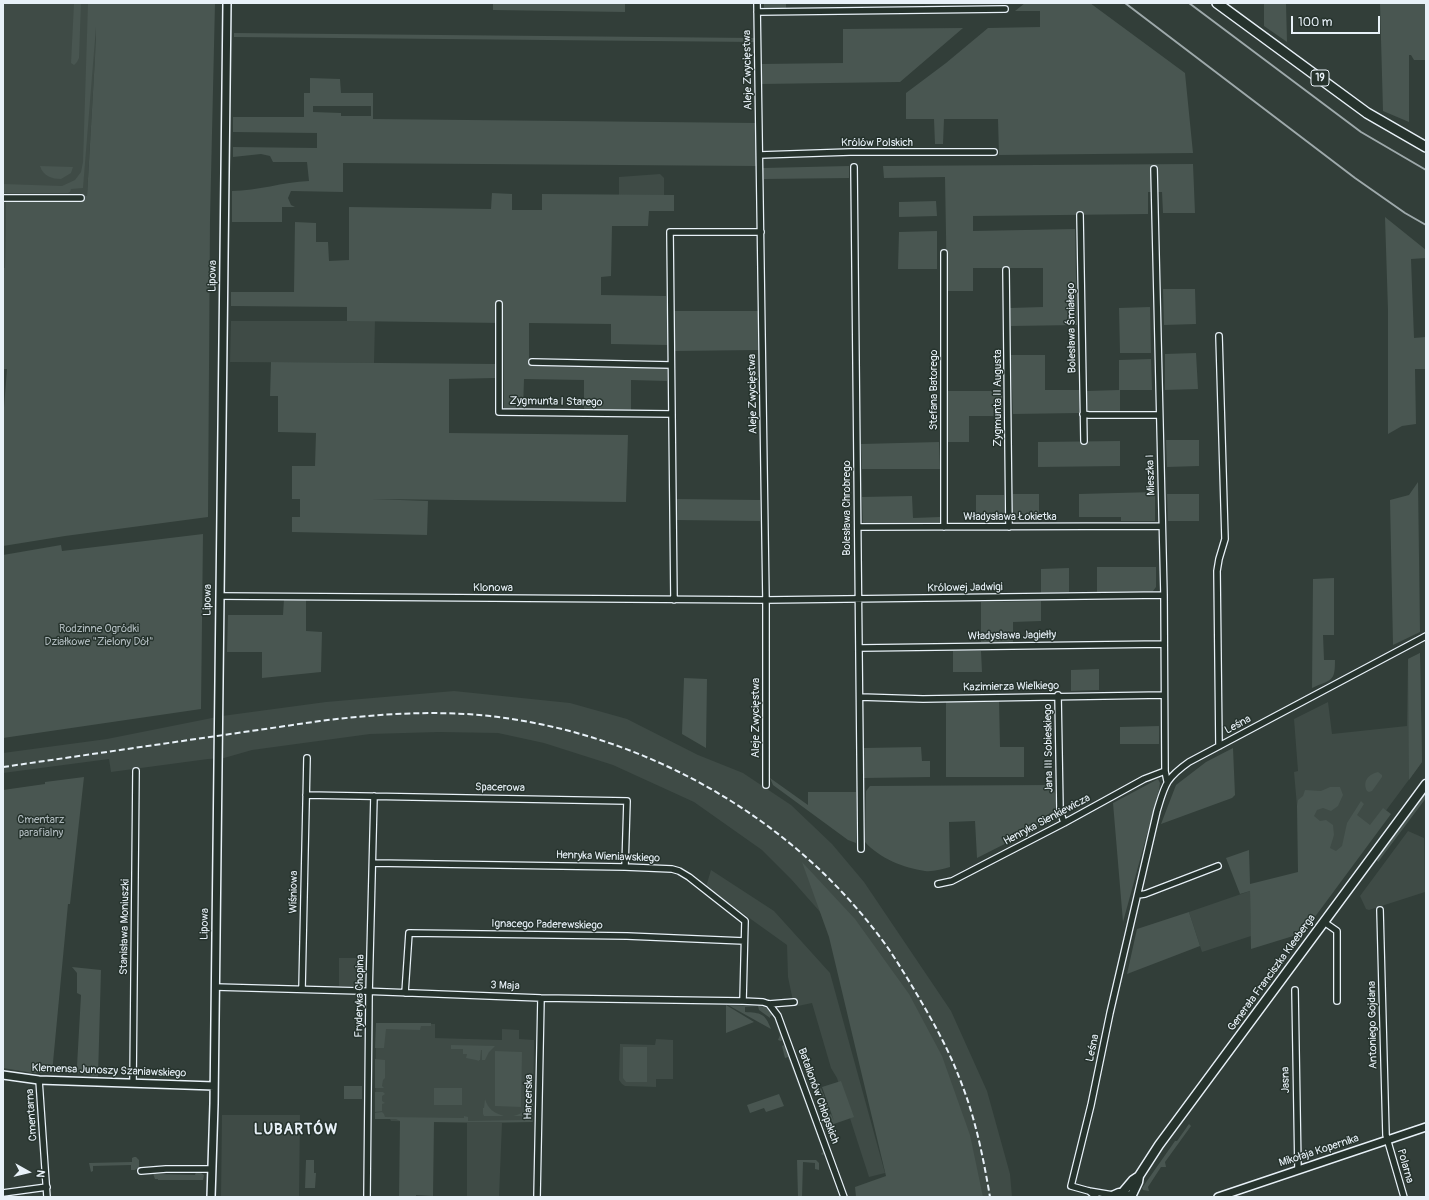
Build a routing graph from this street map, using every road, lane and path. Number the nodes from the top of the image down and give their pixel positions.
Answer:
1 (227, 3) edge
2 (757, 3) edge
3 (1217, 3) edge
4 (1006, 9) dead end
5 (757, 12) junction
6 (1426, 147) edge
7 (994, 152) dead end
8 (760, 154) junction
9 (854, 167) dead end
10 (1154, 168) dead end
11 (3, 198) edge
12 (80, 198) dead end
13 (1080, 215) dead end
14 (761, 232) junction
15 (944, 253) dead end
16 (1006, 270) dead end
17 (499, 304) dead end
18 (1219, 336) dead end
19 (532, 362) dead end
20 (671, 364) junction
21 (672, 414) junction
22 (1083, 414) junction
23 (1159, 415) junction
24 (1084, 441) dead end
25 (1010, 526) junction
26 (1162, 526) junction
27 (858, 527) junction
28 (944, 527) junction
29 (220, 596) junction
30 (1164, 596) junction
31 (858, 599) junction
32 (674, 600) junction
33 (766, 600) junction
34 (1426, 636) edge
35 (1164, 644) junction
36 (860, 648) junction
37 (1058, 695) junction
38 (1164, 695) junction
39 (860, 697) junction
40 (1220, 746) junction
41 (307, 758) dead end
42 (136, 771) dead end
43 (1164, 771) junction
44 (1166, 782) junction
45 (766, 784) dead end
46 (1426, 784) edge
47 (306, 794) junction
48 (374, 796) junction
49 (1064, 823) junction
50 (861, 849) dead end
51 (373, 863) junction
52 (1218, 866) dead end
53 (625, 867) junction
54 (938, 884) dead end
55 (1138, 895) junction
56 (1380, 910) dead end
57 (1324, 922) junction
58 (744, 941) junction
59 (215, 987) junction
60 (302, 990) junction
61 (1295, 990) dead end
62 (369, 991) junction
63 (405, 993) junction
64 (541, 998) junction
65 (743, 1001) junction
66 (1337, 1001) dead end
67 (794, 1002) dead end
68 (769, 1004) junction
69 (3, 1076) edge
70 (39, 1080) junction
71 (133, 1083) junction
72 (214, 1086) junction
73 (1426, 1127) edge
74 (1387, 1140) junction
75 (212, 1169) junction
76 (1298, 1170) junction
77 (141, 1171) dead end
78 (47, 1187) junction
79 (1089, 1191) junction
80 (3, 1193) edge
81 (1229, 1195) edge
82 (1112, 1196) edge
83 (1128, 1196) edge
84 (47, 1197) edge
85 (211, 1197) edge
86 (367, 1197) edge
87 (537, 1197) edge
88 (844, 1197) edge
89 (1096, 1197) edge
90 (1218, 1197) edge
91 (1404, 1197) edge

1 - 29 street, Lipowa
2 - 5 street, Aleje Zwycięstwa
3 - 6 highway, 19
4 - 5 street
5 - 8 street, Aleje Zwycięstwa
7 - 8 street, Królów Polskich
8 - 14 street, Aleje Zwycięstwa
9 - 27 street, Bolesława Chrobrego
10 - 23 street, Mieszka I
11 - 12 street
13 - 22 street, Bolesława Śmiałego
14 - 20 street
14 - 33 street, Aleje Zwycięstwa
15 - 28 street, Stefana Batorego
16 - 25 street, Zygmunta II Augusta
17 - 21 street, Zygmunta I Starego
18 - 40 street
19 - 20 street
20 - 21 street
21 - 32 street
22 - 23 street
22 - 24 street, Bolesława Śmiałego
23 - 26 street, Mieszka I
25 - 26 street, Władysława Łokietka
25 - 28 street, Władysława Łokietka
26 - 30 street, Mieszka I
27 - 28 street, Władysława Łokietka
27 - 31 street, Bolesława Chrobrego
29 - 32 street, Klonowa
29 - 59 street, Lipowa
30 - 31 street, Królowej Jadwigi
30 - 35 street, Mieszka I
31 - 33 street, Królowej Jadwigi
31 - 36 street, Bolesława Chrobrego
32 - 33 street, Klonowa
33 - 45 street, Aleje Zwycięstwa
34 - 40 street, Leśna
35 - 36 street, Władysława Jagiełły
35 - 38 street, Mieszka I
36 - 39 street, Bolesława Chrobrego
37 - 38 street, Kazimierza Wielkiego
37 - 39 street, Kazimierza Wielkiego
37 - 49 street, Jana III Sobieskiego
38 - 43 street, Mieszka I
39 - 50 street, Bolesława Chrobrego
40 - 44 street, Leśna
41 - 47 street, Wiśniowa
42 - 71 street, Stanisława Moniuszki
43 - 44 street, Mieszka I
43 - 49 street, Henryka Sienkiewicza
44 - 55 street, Leśna
46 - 57 main road, Generała Franciszka Kleeberga
47 - 48 street, Spacerowa
47 - 60 street, Wiśniowa
48 - 51 street, Fryderyka Chopina
48 - 53 street, Spacerowa
49 - 54 street, Henryka Sienkiewicza
51 - 53 street, Henryka Wieniawskiego
51 - 62 street, Fryderyka Chopina
52 - 55 street
53 - 58 street, Henryka Wieniawskiego
55 - 79 street, Leśna
56 - 74 street, Antoniego Gojdana
57 - 66 street
57 - 83 main road, Generała Franciszka Kleeberga
58 - 63 street, Ignacego Paderewskiego
58 - 65 street, Henryka Wieniawskiego
59 - 60 street, 3 Maja
59 - 72 street, Lipowa
60 - 62 street, 3 Maja
61 - 76 street, Jasna
62 - 63 street, 3 Maja
62 - 86 street, Fryderyka Chopina
63 - 64 street, 3 Maja
64 - 65 street, 3 Maja
64 - 87 street, Harcerska
65 - 68 street, 3 Maja
67 - 68 street, 3 Maja
68 - 88 street, Batalionów Chłopskich
69 - 70 street, Klemensa Junoszy Szaniawskiego
70 - 71 street, Klemensa Junoszy Szaniawskiego
70 - 78 street, Cmentarna
71 - 72 street, Klemensa Junoszy Szaniawskiego
72 - 75 street, Lipowa
73 - 74 street, Mikołaja Kopernika
74 - 76 street, Mikołaja Kopernika
74 - 91 street, Polarna
75 - 77 street
75 - 85 street, Lipowa
76 - 81 street, Mikołaja Kopernika
78 - 80 street
78 - 84 street, Cmentarna
79 - 82 street, Leśna
79 - 89 street, Leśna
81 - 90 street, Mikołaja Kopernika
82 - 83 main road

